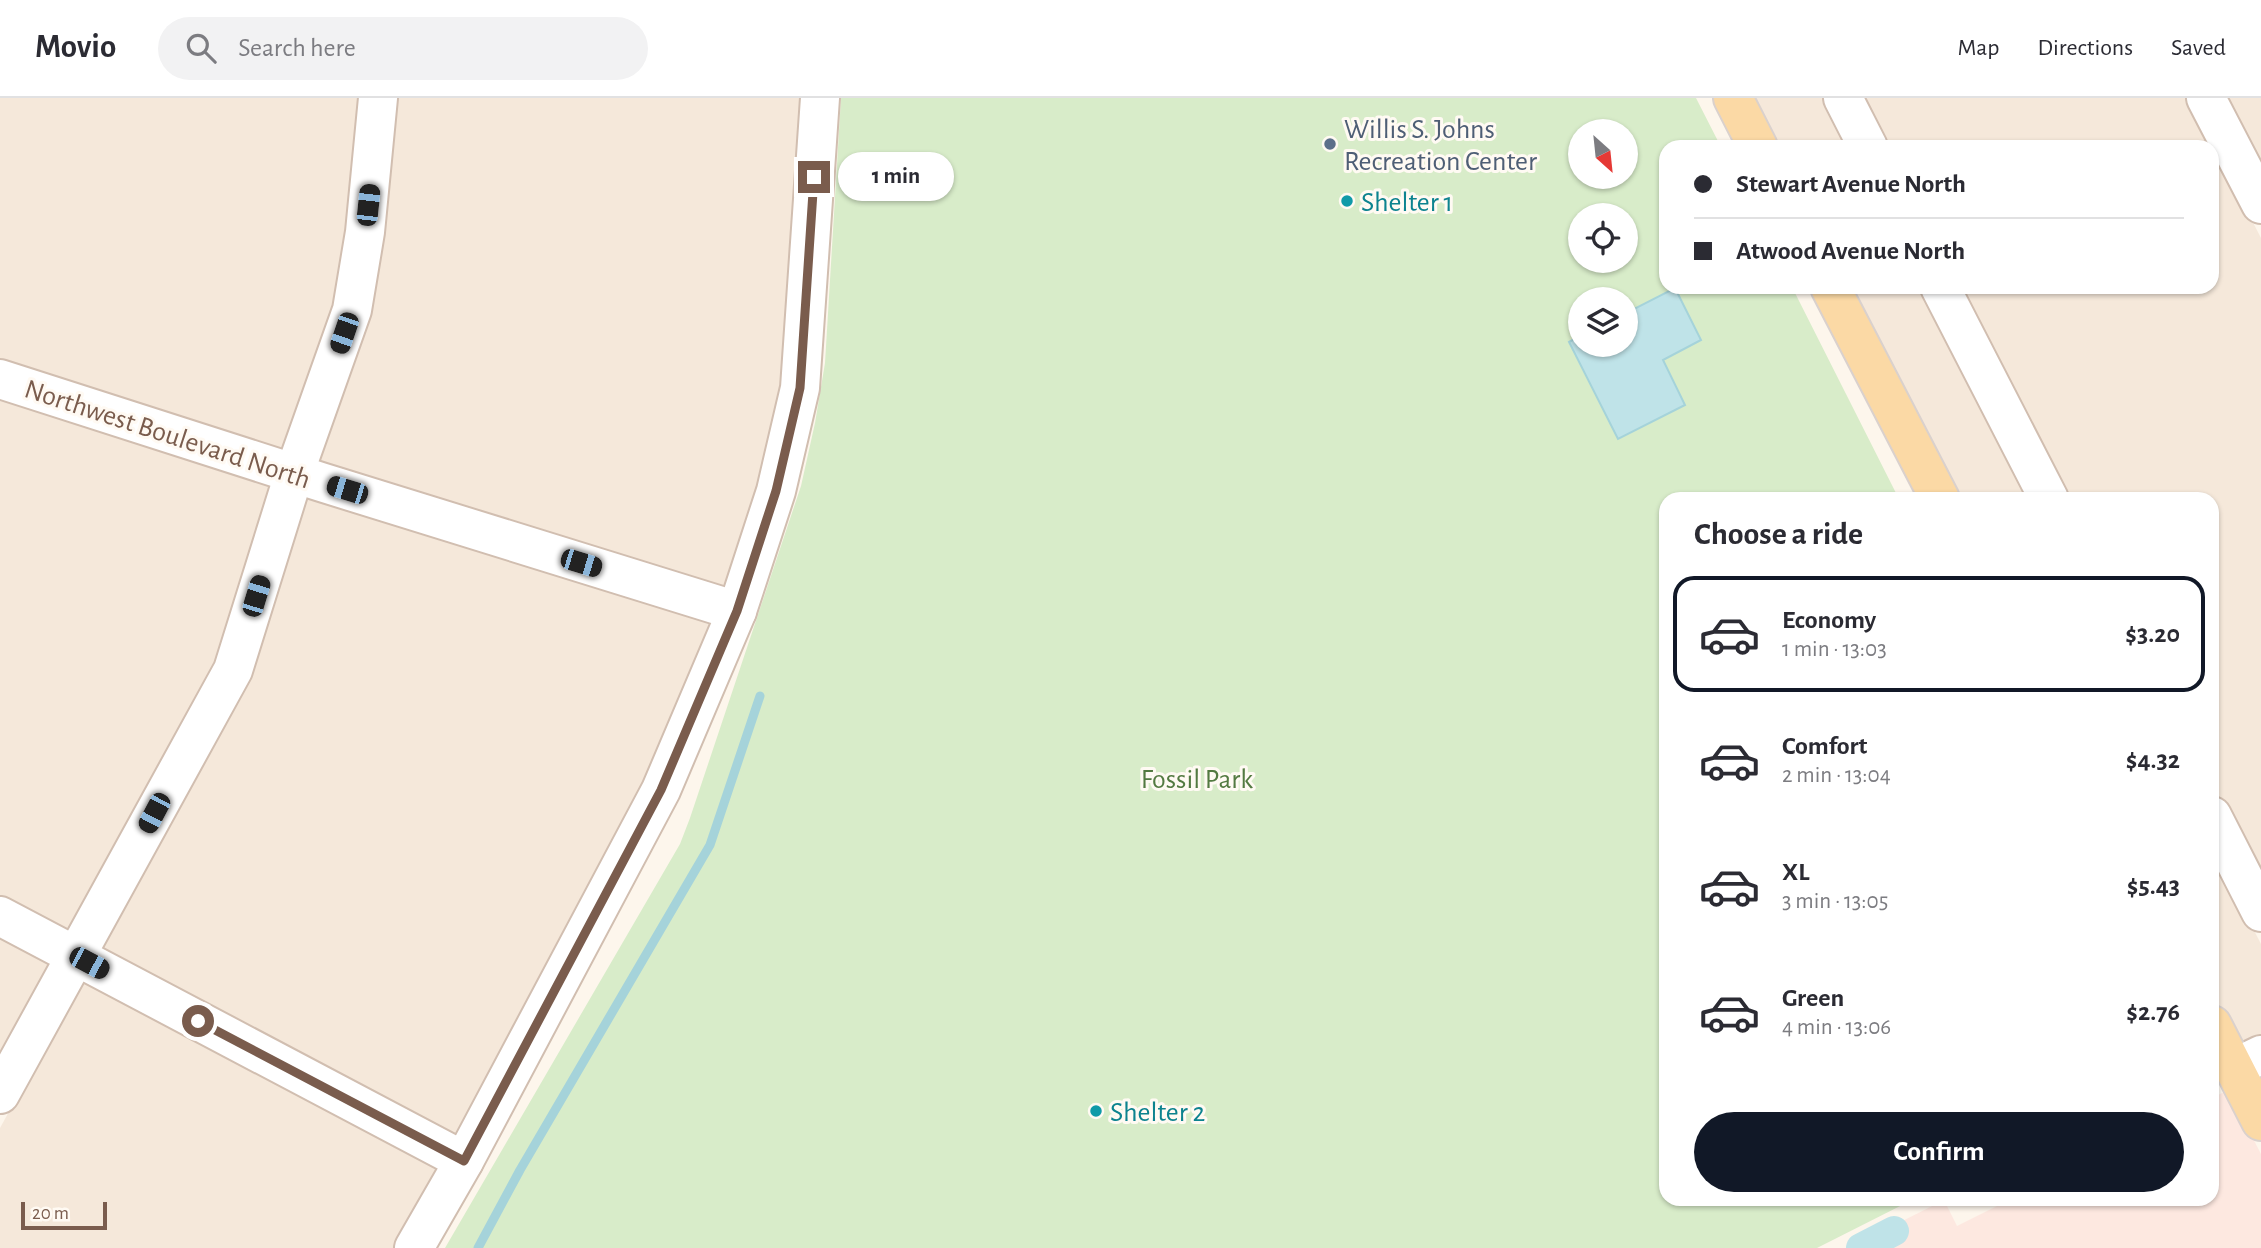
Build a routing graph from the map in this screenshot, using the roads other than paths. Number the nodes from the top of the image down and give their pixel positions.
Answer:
1 (378, 98) edge
2 (820, 98) edge
3 (1733, 98) edge
4 (1843, 98) edge
5 (2206, 98) edge
6 (1754, 140) edge
7 (1864, 140) edge
8 (2261, 204) edge
9 (1834, 294) edge
10 (1944, 294) edge
11 (0, 379) edge
12 (294, 474) junction
13 (1936, 492) edge
14 (2045, 492) edge
15 (737, 611) junction
16 (2219, 830) edge
17 (2261, 912) edge
18 (0, 916) edge
19 (76, 956) junction
20 (2219, 1032) edge
21 (2248, 1061) edge
22 (0, 1094) edge
23 (2261, 1121) edge
24 (464, 1161) junction
25 (414, 1248) edge

1 - 12 street
2 - 15 street
3 - 6 main road
4 - 7 street
5 - 8 street
9 - 13 main road
10 - 14 street
11 - 12 street, Northwest Boulevard North
12 - 15 street, Northwest Boulevard North
12 - 19 street
15 - 24 street
16 - 17 street
18 - 19 street
19 - 22 street
19 - 24 street
20 - 21 main road
21 - 23 main road
24 - 25 street

